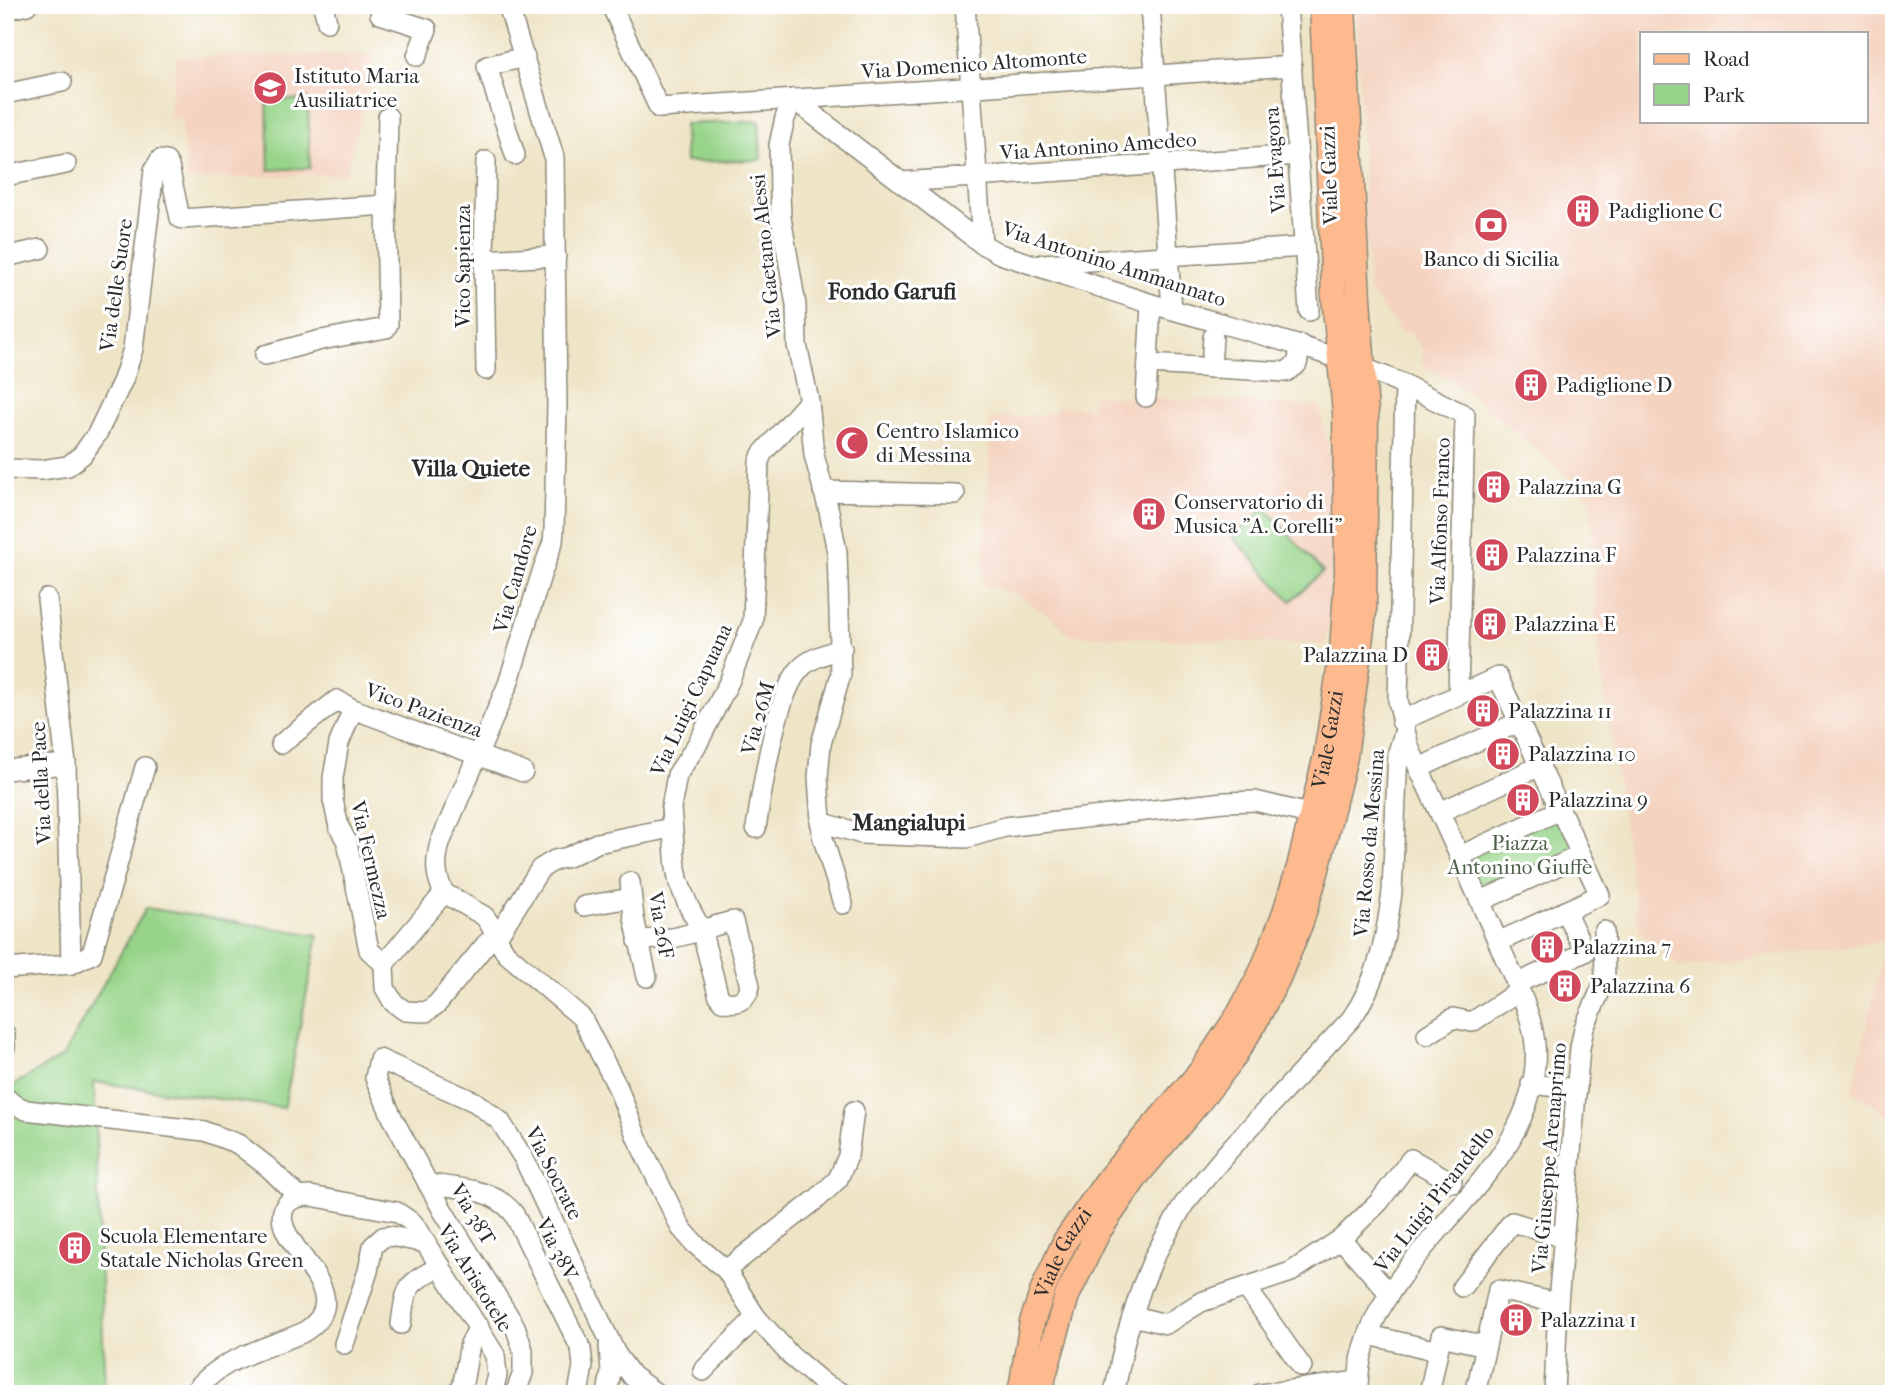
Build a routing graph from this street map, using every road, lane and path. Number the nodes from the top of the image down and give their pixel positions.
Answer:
1 (27, 5) edge
2 (383, 5) edge
3 (508, 5) edge
4 (611, 5) edge
5 (965, 5) edge
6 (1150, 5) edge
7 (1287, 5) edge
8 (1322, 5) edge
9 (1343, 5) edge
10 (5, 10) edge
11 (416, 55) dead end
12 (525, 57) junction
13 (1292, 66) junction
14 (1155, 75) junction
15 (62, 82) dead end
16 (971, 87) junction
17 (5, 94) edge
18 (793, 99) junction
19 (388, 117) dead end
20 (515, 155) dead end
21 (1298, 155) junction
22 (486, 161) dead end
23 (66, 164) dead end
24 (1161, 165) junction
25 (5, 176) edge
26 (977, 177) junction
27 (901, 182) junction
28 (386, 205) junction
29 (982, 244) junction
30 (1304, 247) junction
31 (40, 249) dead end
32 (556, 256) junction
33 (1168, 256) junction
34 (5, 257) edge
35 (484, 260) junction
36 (1033, 265) junction
37 (1151, 303) junction
38 (1172, 309) junction
39 (1309, 311) dead end
40 (1213, 337) dead end
41 (1301, 345) junction
42 (265, 355) dead end
43 (1351, 362) junction
44 (1148, 364) junction
45 (1211, 368) junction
46 (486, 370) dead end
47 (1405, 385) junction
48 (1146, 397) dead end
49 (809, 401) junction
50 (5, 469) edge
51 (823, 491) junction
52 (955, 494) dead end
53 (47, 599) dead end
54 (842, 648) junction
55 (1458, 695) junction
56 (353, 709) junction
57 (1519, 722) junction
58 (1403, 727) junction
59 (281, 744) dead end
60 (477, 754) junction
61 (66, 764) junction
62 (1539, 766) junction
63 (145, 767) dead end
64 (1419, 768) junction
65 (5, 770) edge
66 (523, 772) dead end
67 (1560, 810) junction
68 (1440, 812) junction
69 (1313, 815) junction
70 (820, 822) junction
71 (671, 828) junction
72 (756, 828) dead end
73 (1581, 855) junction
74 (1460, 856) junction
75 (444, 893) junction
76 (1481, 901) junction
77 (843, 904) dead end
78 (584, 906) dead end
79 (1565, 911) junction
80 (701, 929) junction
81 (1604, 931) dead end
82 (494, 936) junction
83 (638, 942) junction
84 (1498, 942) junction
85 (71, 964) junction
86 (384, 964) junction
87 (5, 969) edge
88 (647, 977) dead end
89 (1518, 987) junction
90 (5, 1034) edge
91 (1427, 1035) dead end
92 (5, 1047) edge
93 (379, 1059) joint
94 (1531, 1084) junction
95 (1577, 1089) junction
96 (5, 1097) edge
97 (854, 1111) dead end
98 (1138, 1174) junction
99 (1452, 1182) dead end
100 (428, 1184) junction
101 (298, 1196) junction
102 (1564, 1238) junction
103 (1341, 1239) junction
104 (426, 1243) junction
105 (441, 1266) junction
106 (726, 1270) junction
107 (1246, 1287) junction
108 (1462, 1287) dead end
109 (1389, 1293) junction
110 (1558, 1303) junction
111 (1133, 1316) junction
112 (756, 1317) junction
113 (401, 1324) dead end
114 (479, 1327) junction
115 (606, 1334) junction
116 (1369, 1335) junction
117 (344, 1344) dead end
118 (1027, 1346) junction
119 (1486, 1346) junction
120 (1438, 1351) junction
121 (1302, 1367) dead end
122 (703, 1371) dead end
123 (1358, 1387) edge
124 (608, 1389) edge
125 (192, 1394) edge
126 (455, 1394) edge
127 (492, 1394) edge
128 (515, 1394) edge
129 (578, 1394) edge
130 (657, 1394) edge
131 (844, 1394) edge
132 (1008, 1394) edge
133 (1020, 1394) edge
134 (1040, 1394) edge
135 (1050, 1394) edge
136 (1114, 1394) edge
137 (1260, 1394) edge
138 (1429, 1394) edge
139 (1475, 1394) edge
140 (1555, 1394) edge

1 - 10 street
2 - 11 street
3 - 12 street, Via Candore
4 - 18 street, Via Domenico Altomonte
5 - 16 street
6 - 14 street
7 - 13 street, Via Evagora
8 - 43 main road, Viale Gazzi
9 - 43 main road, Viale Gazzi
12 - 20 street
12 - 32 street, Via Candore
13 - 14 street, Via Domenico Altomonte
13 - 21 street, Via Evagora
14 - 16 street, Via Domenico Altomonte
14 - 24 street
15 - 17 street
16 - 18 street, Via Domenico Altomonte
16 - 26 street
18 - 27 street, Via Antonino Ammannato
18 - 49 street, Via Gaetano Alessi
19 - 28 street
21 - 24 street, Via Antonino Amedeo
21 - 30 street, Via Evagora
22 - 35 street, Vico Sapienza
23 - 25 street
24 - 26 street, Via Antonino Amedeo
24 - 33 street
26 - 27 street, Via Antonino Amedeo
26 - 29 street
27 - 29 street, Via Antonino Ammannato
28 - 42 street
28 - 50 street, Via delle Suore
29 - 36 street, Via Antonino Ammannato
30 - 33 street
30 - 39 street, Via Evagora
31 - 34 street
32 - 35 street
32 - 60 street, Via Candore
33 - 36 street
33 - 38 street
35 - 46 street, Vico Sapienza
36 - 37 street, Via Antonino Ammannato
37 - 38 street, Via Antonino Ammannato
37 - 44 street
38 - 41 street, Via Antonino Ammannato
40 - 45 street
41 - 43 street, Via Antonino Ammannato
41 - 45 street
43 - 47 street
43 - 69 main road, Viale Gazzi
43 - 98 main road, Viale Gazzi
44 - 45 street
44 - 48 street
47 - 55 street, Via Alfonso Franco
47 - 58 street, Via Rosso da Messina
49 - 51 street, Via Gaetano Alessi
49 - 71 street, Via Luigi Capuana
51 - 52 street
51 - 54 street, Via Gaetano Alessi
53 - 61 street, Via della Pace
54 - 70 street, Via Gaetano Alessi
54 - 72 street, Via 26M
55 - 57 street
55 - 58 street
56 - 59 street, Vico Pazienza
56 - 60 street, Vico Pazienza
56 - 86 street, Via Fermezza
57 - 62 street
57 - 64 street
58 - 64 street, Via Luigi Pirandello
58 - 111 street, Via Rosso da Messina
60 - 66 street, Vico Pazienza
60 - 75 street, Via Candore
61 - 65 street
61 - 85 street, Via della Pace
62 - 67 street
62 - 68 street
63 - 85 street
64 - 68 street, Via Luigi Pirandello
67 - 73 street
67 - 74 street
68 - 74 street, Via Luigi Pirandello
69 - 70 street
69 - 118 main road, Viale Gazzi
70 - 77 street, Via Gaetano Alessi
71 - 80 street, Via Luigi Capuana
71 - 82 street
73 - 76 street
73 - 79 street
74 - 76 street, Via Luigi Pirandello
75 - 82 street
75 - 86 street
76 - 84 street, Via Luigi Pirandello
78 - 83 street, Via 26F
79 - 84 street
79 - 89 street
80 - 80 street, Via Luigi Capuana
80 - 83 street
81 - 95 street, Via Giuseppe Arenaprimo
82 - 86 street, Via Fermezza
82 - 106 street
83 - 88 street, Via 26F
84 - 89 street, Via Luigi Pirandello
85 - 87 street
89 - 91 street
89 - 94 street, Via Luigi Pirandello
90 - 92 street
93 - 100 street, Via 38T
93 - 115 street, Via Socrate
94 - 95 street
94 - 109 street, Via Luigi Pirandello
95 - 102 street, Via Giuseppe Arenaprimo
96 - 101 street
97 - 106 street
98 - 134 main road, Viale Gazzi
98 - 135 street
99 - 103 street
100 - 128 street, Via 38T
100 - 129 street, Via 38V
101 - 104 street, Via Aristotele
101 - 125 street
102 - 108 street
102 - 110 street, Via Giuseppe Arenaprimo
103 - 107 street
103 - 109 street
104 - 105 street, Via Aristotele
104 - 117 street
105 - 113 street
105 - 114 street, Via Aristotele
106 - 112 street
107 - 111 street
107 - 121 street
109 - 116 street, Via Luigi Pirandello
110 - 119 street
110 - 140 street, Via Giuseppe Arenaprimo
111 - 136 street, Via Rosso da Messina
112 - 122 street
112 - 131 street
114 - 126 street
114 - 127 street, Via Aristotele
115 - 124 street, Via Socrate
115 - 130 street, Via Socrate
116 - 120 street
116 - 123 street, Via Luigi Pirandello
118 - 132 street
118 - 133 main road, Viale Gazzi
119 - 120 street
119 - 139 street
120 - 138 street
123 - 137 street

